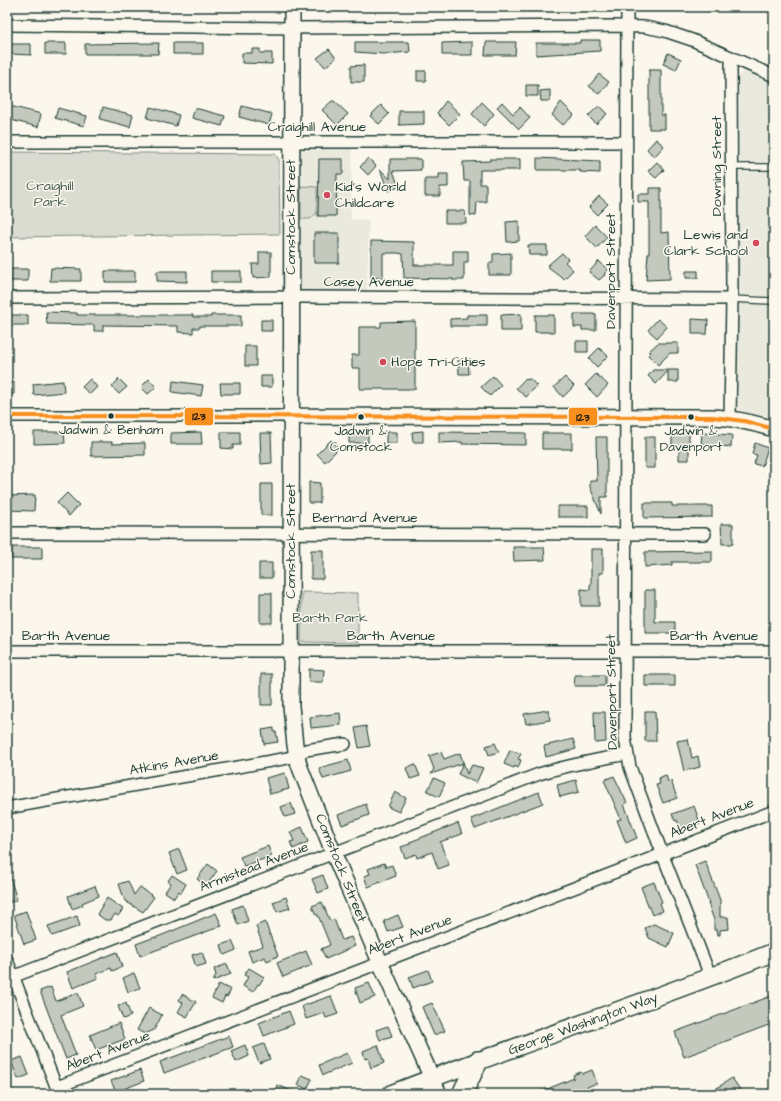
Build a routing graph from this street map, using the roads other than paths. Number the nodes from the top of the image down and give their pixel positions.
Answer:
1 (292, 7) edge
2 (626, 7) edge
3 (7, 25) edge
4 (626, 26) junction
5 (292, 28) junction
6 (732, 57) junction
7 (774, 76) edge
8 (7, 142) edge
9 (291, 142) junction
10 (626, 142) junction
11 (732, 167) junction
12 (774, 168) edge
13 (291, 297) junction
14 (7, 298) edge
15 (626, 298) junction
16 (732, 299) junction
17 (774, 299) edge
18 (7, 416) edge
19 (291, 416) junction
20 (626, 417) junction
21 (730, 418) junction
22 (774, 429) edge
23 (7, 533) edge
24 (291, 533) junction
25 (626, 534) junction
26 (705, 534) dead end
27 (291, 650) junction
28 (7, 651) edge
29 (626, 651) junction
30 (774, 651) edge
31 (345, 744) dead end
32 (297, 754) junction
33 (627, 754) junction
34 (7, 808) edge
35 (774, 811) edge
36 (333, 852) junction
37 (662, 853) junction
38 (774, 952) edge
39 (7, 960) edge
40 (380, 962) junction
41 (10, 978) edge
42 (711, 978) junction
43 (478, 1061) junction
44 (432, 1078) junction
45 (58, 1090) edge
46 (391, 1094) edge
47 (439, 1094) edge
48 (462, 1094) edge

1 - 5 street, Comstock Street
2 - 4 street, Davenport Street
3 - 5 street
4 - 5 street
4 - 6 street
4 - 10 street, Davenport Street
5 - 9 street, Comstock Street
6 - 7 street
6 - 11 street, Downing Street
8 - 9 street, Craighill Avenue
9 - 10 street, Craighill Avenue
9 - 13 street, Comstock Street
10 - 15 street, Davenport Street
11 - 12 lane
11 - 16 street, Downing Street
13 - 14 street, Casey Avenue
13 - 15 street, Casey Avenue
13 - 19 street, Comstock Street
15 - 16 street, Casey Avenue
15 - 20 street, Davenport Street
16 - 17 lane
16 - 21 street, Downing Street
18 - 19 street
19 - 20 street
19 - 24 street, Comstock Street
20 - 21 street
20 - 25 street, Davenport Street
21 - 22 street
23 - 24 street, Bernard Avenue
24 - 25 street, Bernard Avenue
24 - 27 street, Comstock Street
25 - 26 street
25 - 29 street, Davenport Street
27 - 28 street, Barth Avenue
27 - 29 street, Barth Avenue
27 - 32 street, Comstock Street
29 - 30 street, Barth Avenue
29 - 33 street, Davenport Street
31 - 32 street, Atkins Avenue
32 - 34 street, Atkins Avenue
32 - 36 street, Comstock Street
33 - 36 street, Armistead Avenue
33 - 37 street, Davenport Street
35 - 37 street, Abert Avenue
36 - 40 street, Comstock Street
36 - 41 street, Armistead Avenue
37 - 40 street, Abert Avenue
37 - 42 street, Davenport Street
38 - 42 main road, George Washington Way
39 - 41 street
40 - 44 street, Comstock Street
40 - 45 street, Abert Avenue
41 - 45 street
42 - 43 main road, George Washington Way
43 - 44 main road, George Washington Way
43 - 48 highway
44 - 46 main road, George Washington Way
44 - 47 street, Comstock Street

